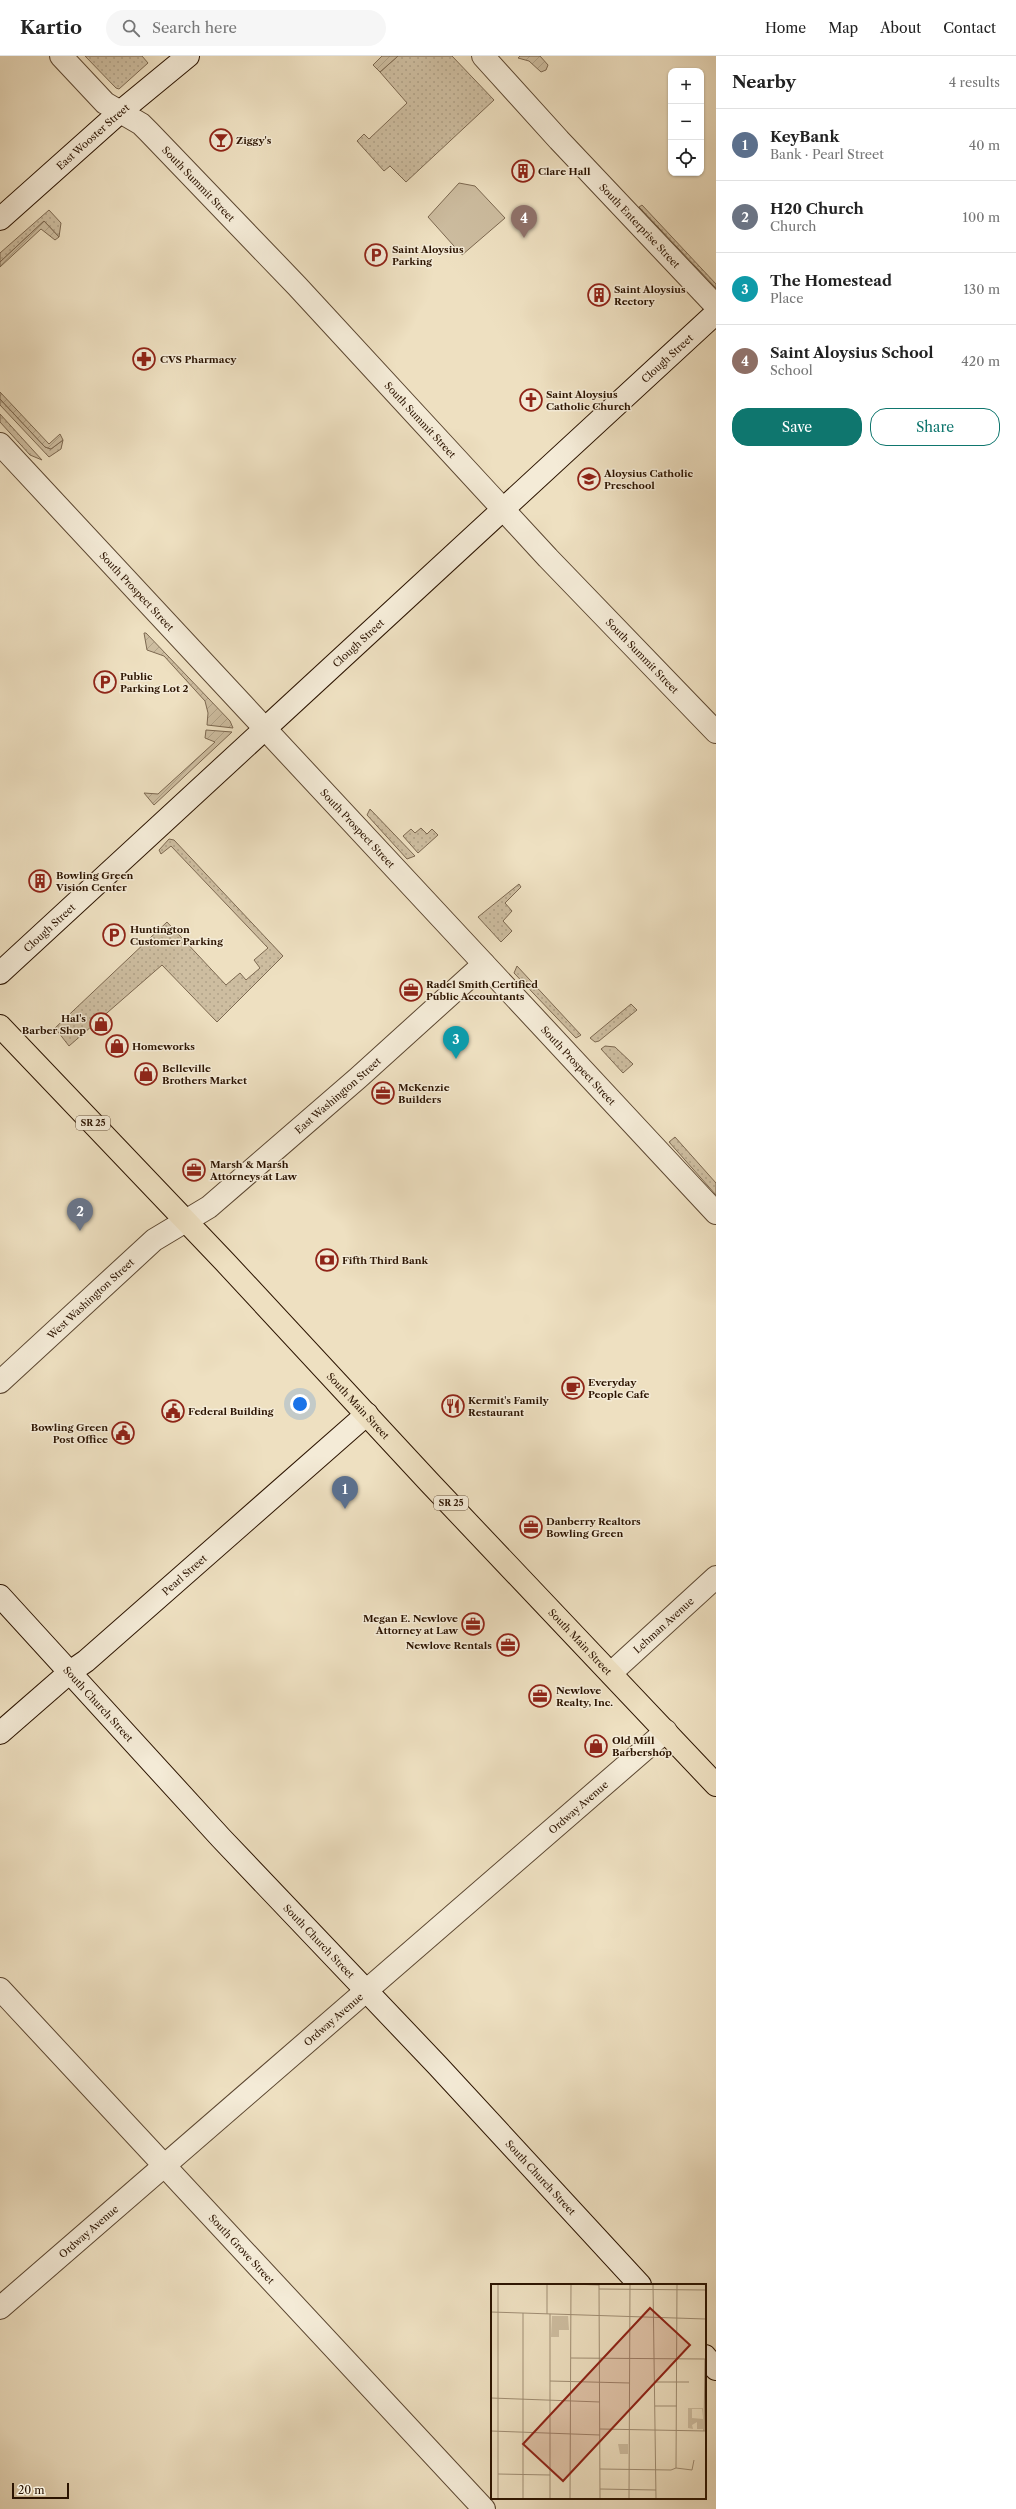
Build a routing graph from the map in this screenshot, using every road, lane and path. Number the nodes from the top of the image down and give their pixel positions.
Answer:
1 (61, 56) edge
2 (188, 56) edge
3 (483, 56) edge
4 (120, 112) junction
5 (0, 219) edge
6 (716, 306) edge
7 (716, 313) edge
8 (0, 444) edge
9 (504, 511) junction
10 (714, 726) edge
11 (264, 728) junction
12 (484, 964) junction
13 (0, 973) edge
14 (0, 1026) edge
15 (716, 1213) edge
16 (186, 1221) junction
17 (0, 1382) edge
18 (367, 1414) junction
19 (716, 1577) edge
20 (0, 1596) edge
21 (70, 1672) junction
22 (611, 1672) junction
23 (666, 1731) junction
24 (0, 1733) edge
25 (716, 1785) edge
26 (0, 1989) edge
27 (367, 1992) junction
28 (166, 2165) junction
29 (639, 2284) edge
30 (0, 2308) edge
31 (706, 2357) edge
32 (716, 2368) edge
33 (484, 2509) edge

1 - 4 street, South Summit Street
2 - 4 street, East Wooster Street
3 - 6 street, South Enterprise Street
4 - 5 street, East Wooster Street
4 - 9 street, South Summit Street
7 - 9 street, Clough Street
8 - 11 street, South Prospect Street
9 - 10 street, South Summit Street
9 - 11 street, Clough Street
11 - 12 street, South Prospect Street
11 - 13 street, Clough Street
12 - 15 street, South Prospect Street
12 - 16 street, East Washington Street
14 - 16 main road, South Main Street / SR 25
16 - 17 street, West Washington Street
16 - 18 main road, South Main Street / SR 25
18 - 21 street, Pearl Street
18 - 22 main road, South Main Street / SR 25
19 - 22 street, Lehman Avenue
20 - 21 street, South Church Street
21 - 24 street, Pearl Street
21 - 27 street, South Church Street
22 - 23 main road, South Main Street / SR 25
23 - 25 main road, South Main Street / SR 25
23 - 27 street, Ordway Avenue
26 - 28 street, South Grove Street
27 - 28 street, Ordway Avenue
27 - 29 street, South Church Street
28 - 30 street, Ordway Avenue
28 - 33 street, South Grove Street
31 - 32 street

